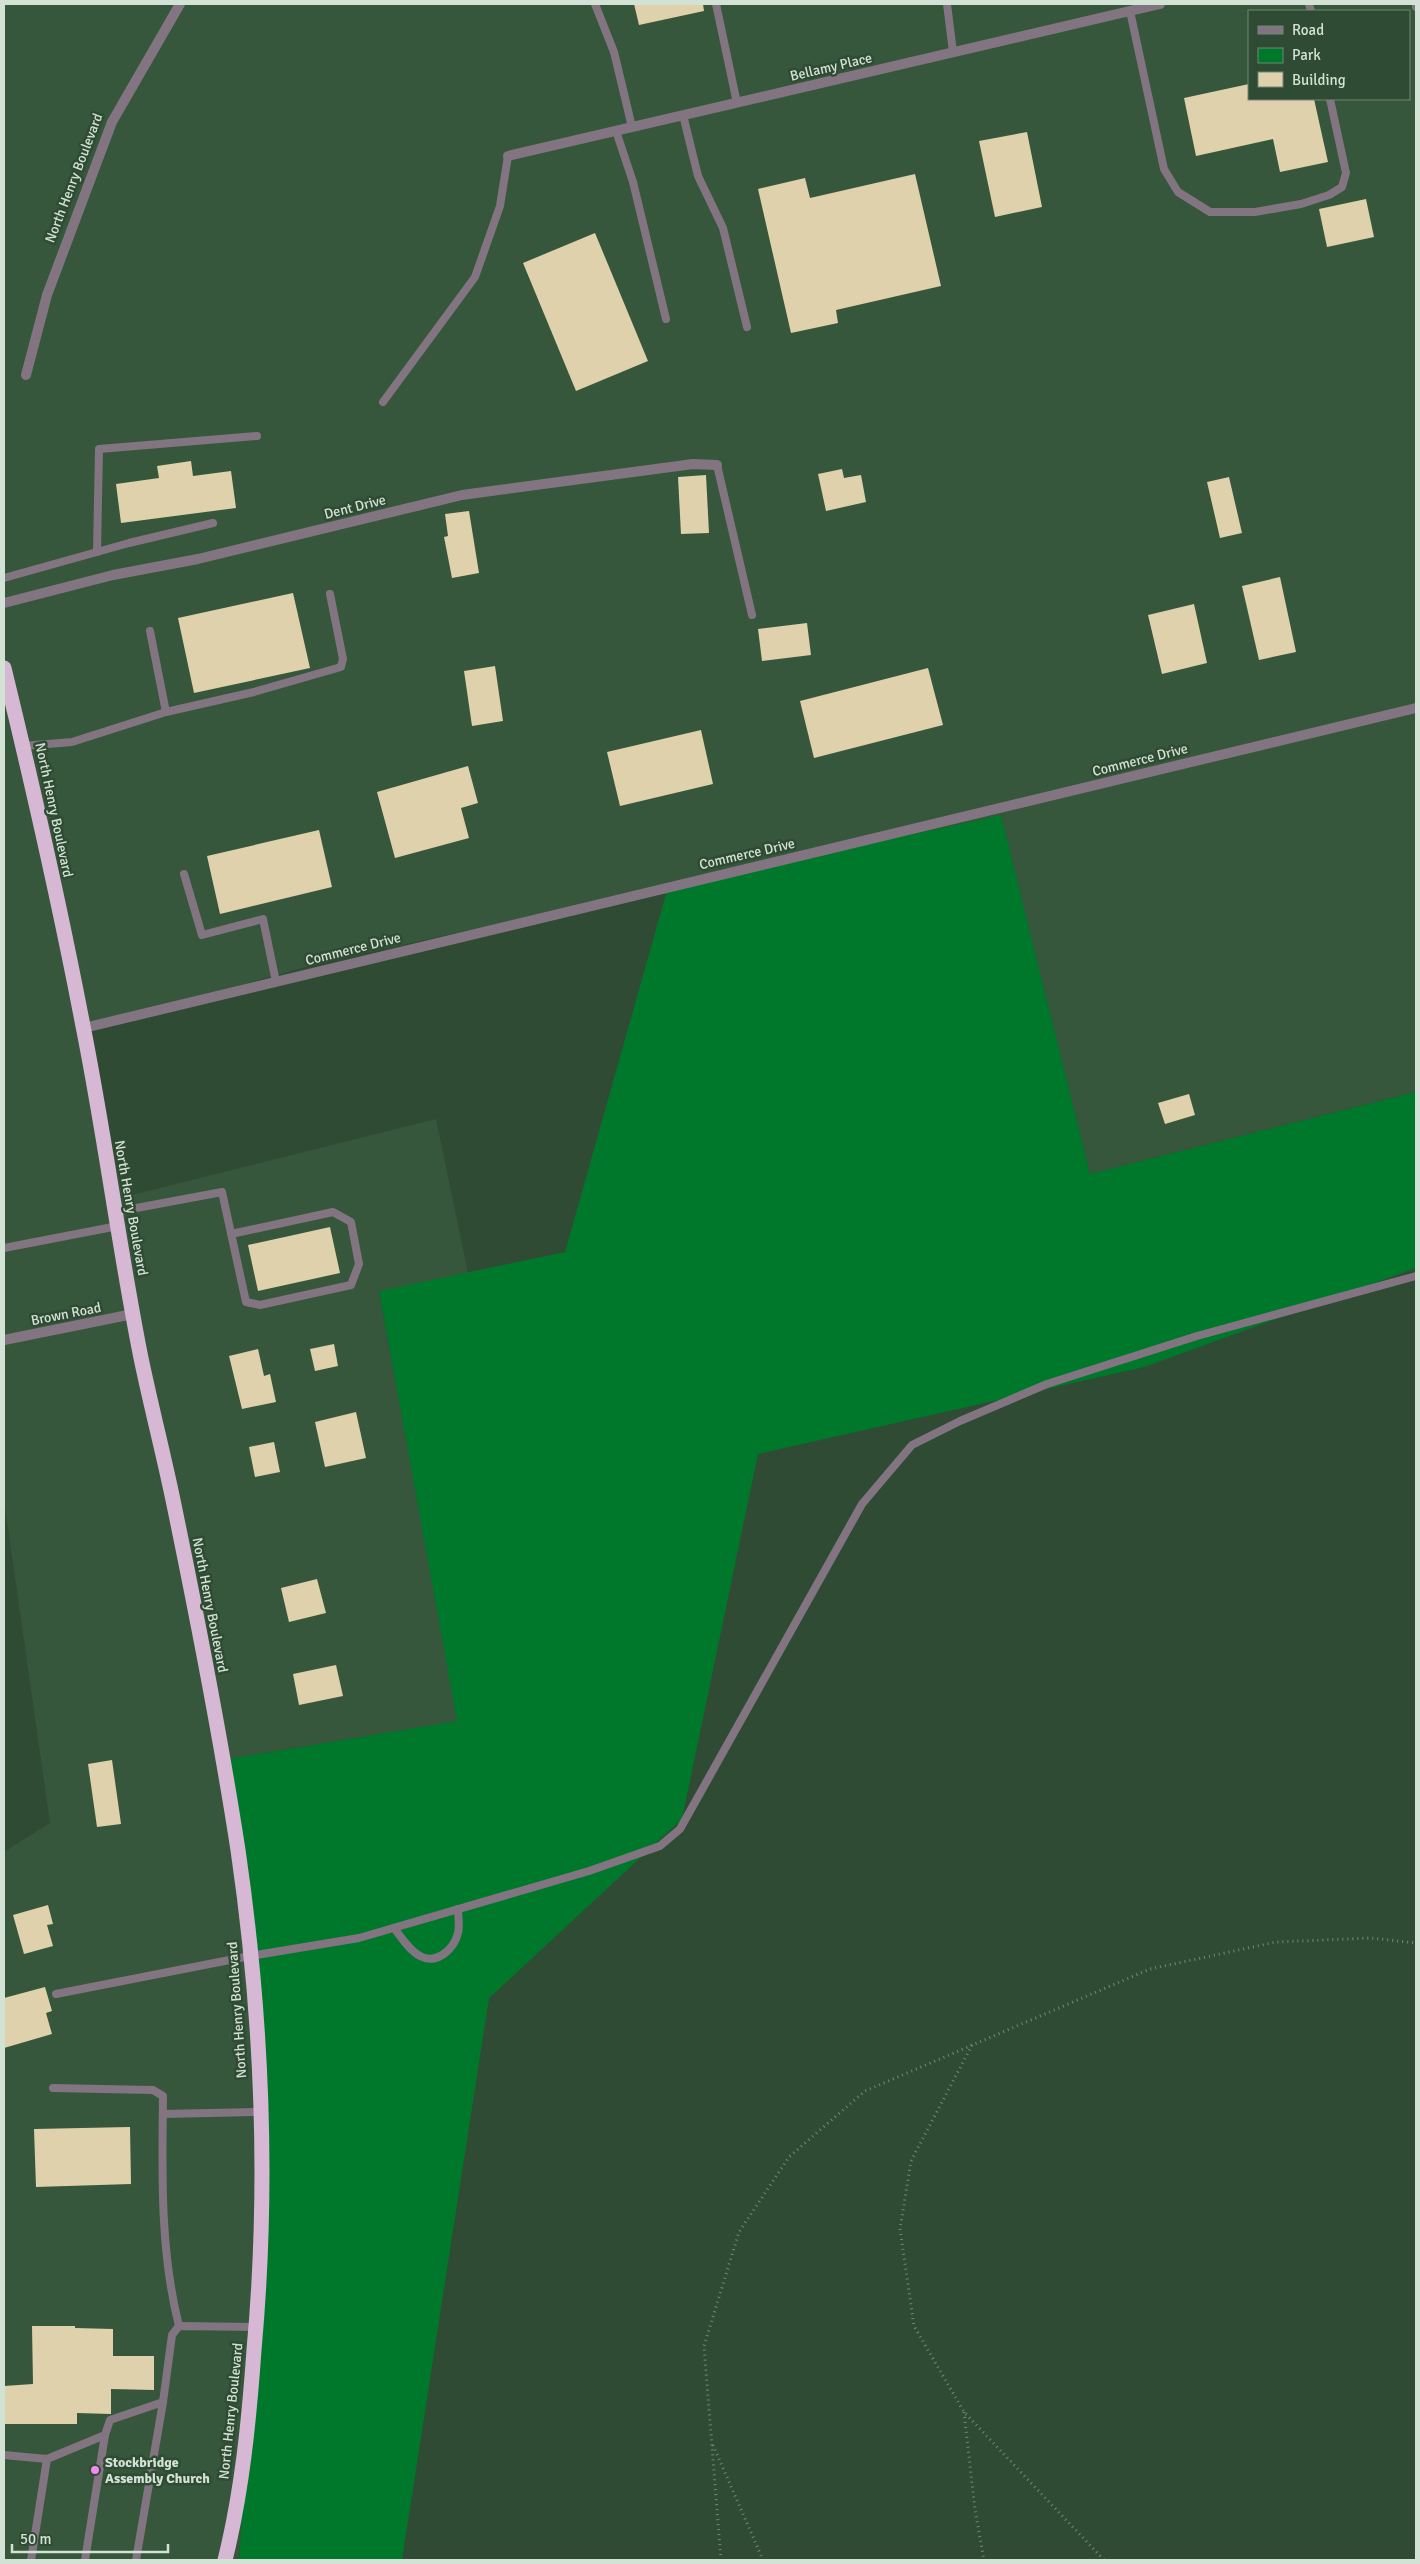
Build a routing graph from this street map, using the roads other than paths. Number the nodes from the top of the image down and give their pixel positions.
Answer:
1 (180, 4) edge
2 (595, 4) edge
3 (716, 4) edge
4 (947, 4) edge
5 (1160, 4) edge
6 (1130, 11) junction
7 (953, 52) junction
8 (1330, 100) edge
9 (737, 103) junction
10 (682, 115) junction
11 (632, 127) junction
12 (616, 131) junction
13 (508, 156) joint
14 (666, 319) dead end
15 (747, 327) dead end
16 (26, 375) dead end
17 (383, 402) dead end
18 (257, 436) dead end
19 (717, 464) joint
20 (213, 523) dead end
21 (97, 552) junction
22 (4, 578) edge
23 (330, 594) dead end
24 (4, 603) edge
25 (752, 615) dead end
26 (150, 631) dead end
27 (4, 668) edge
28 (1416, 708) edge
29 (166, 712) junction
30 (23, 746) junction
31 (184, 874) dead end
32 (276, 982) junction
33 (84, 1028) junction
34 (117, 1219) junction
35 (232, 1234) junction
36 (4, 1248) edge
37 (1416, 1276) edge
38 (133, 1314) junction
39 (4, 1340) edge
40 (458, 1910) junction
41 (394, 1928) junction
42 (250, 1956) junction
43 (56, 1994) dead end
44 (53, 2088) dead end
45 (260, 2112) junction
46 (163, 2114) junction
47 (179, 2326) junction
48 (256, 2327) junction
49 (163, 2402) junction
50 (104, 2435) junction
51 (4, 2455) edge
52 (47, 2459) junction
53 (31, 2560) edge
54 (85, 2560) edge
55 (136, 2560) edge
56 (225, 2560) edge

1 - 16 street, North Henry Boulevard
2 - 11 lane
3 - 9 lane
4 - 7 lane
5 - 6 street, Bellamy Place
6 - 7 street, Bellamy Place
6 - 8 lane
7 - 9 street, Bellamy Place
9 - 10 street, Bellamy Place
10 - 11 street, Bellamy Place
10 - 15 lane
11 - 12 street, Bellamy Place
12 - 13 street, Bellamy Place
12 - 14 lane
13 - 17 lane
18 - 21 lane
19 - 24 street, Dent Drive
19 - 25 lane
20 - 21 lane
21 - 22 lane
23 - 29 lane
26 - 29 lane
27 - 30 highway, North Henry Boulevard
28 - 32 street, Commerce Drive
29 - 30 lane
30 - 33 highway, North Henry Boulevard
31 - 32 lane
32 - 33 street, Commerce Drive
33 - 34 highway, North Henry Boulevard
34 - 35 lane
34 - 36 lane
34 - 38 highway, North Henry Boulevard
35 - 35 lane
37 - 40 lane
38 - 39 street, Brown Road
38 - 42 highway, North Henry Boulevard
40 - 41 lane
40 - 41 lane
41 - 42 lane
42 - 43 lane
42 - 45 highway, North Henry Boulevard
44 - 46 lane
45 - 46 lane
45 - 48 highway, North Henry Boulevard
46 - 47 lane
47 - 48 lane
47 - 49 lane
48 - 56 highway, North Henry Boulevard
49 - 50 lane
49 - 55 lane
50 - 52 lane
50 - 54 lane
51 - 52 lane
52 - 53 lane

